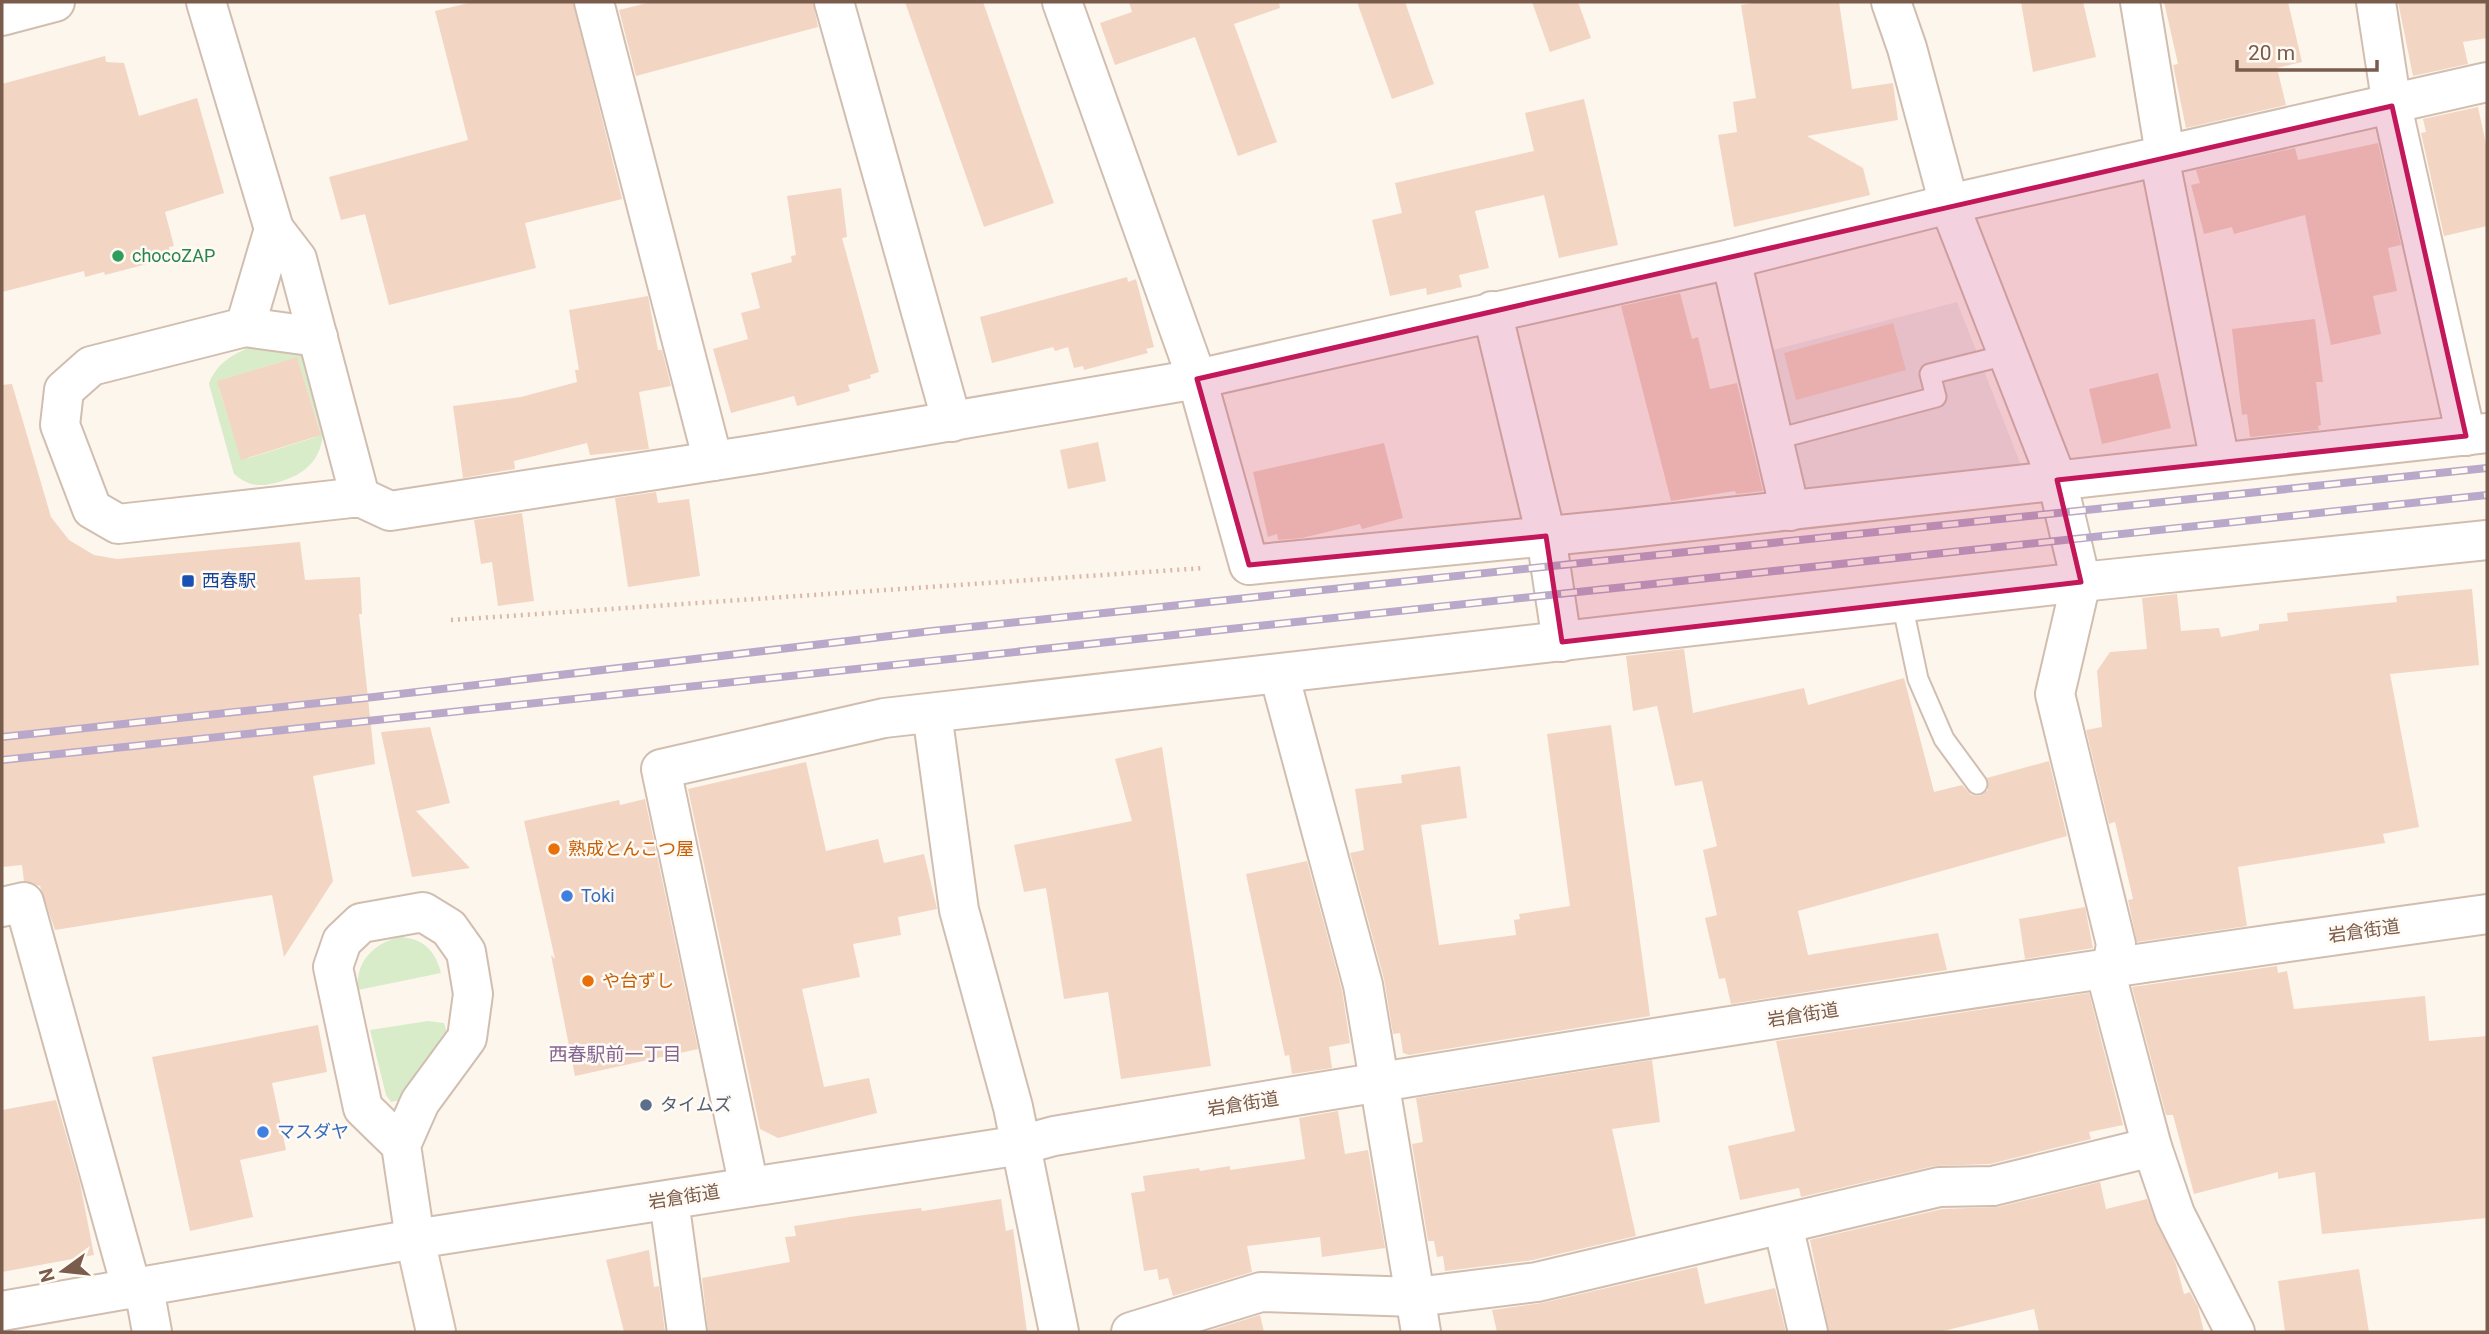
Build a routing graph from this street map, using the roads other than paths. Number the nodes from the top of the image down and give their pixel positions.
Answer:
1 (55, 2) edge
2 (206, 2) edge
3 (594, 2) edge
4 (834, 2) edge
5 (1062, 2) edge
6 (1891, 2) edge
7 (2140, 2) edge
8 (2376, 2) edge
9 (2, 16) edge
10 (2487, 82) edge
11 (2392, 106) junction
12 (2162, 155) junction
13 (1949, 204) junction
14 (274, 229) junction
15 (1731, 259) junction
16 (1492, 311) junction
17 (245, 327) junction
18 (318, 337) junction
19 (2006, 355) junction
20 (1197, 379) junction
21 (953, 422) junction
22 (2476, 434) edge
23 (1773, 440) junction
24 (713, 461) junction
25 (2220, 462) junction
26 (2057, 480) junction
27 (360, 497) junction
28 (1790, 511) junction
29 (1546, 536) junction
30 (2487, 540) edge
31 (2081, 582) junction
32 (1902, 603) junction
33 (1562, 642) junction
34 (1279, 674) junction
35 (932, 713) junction
36 (1977, 784) dead end
37 (2, 907) edge
38 (2487, 914) edge
39 (2114, 966) junction
40 (1381, 1082) junction
41 (401, 1145) junction
42 (1021, 1145) junction
43 (2152, 1147) junction
44 (749, 1187) junction
45 (669, 1200) junction
46 (1783, 1225) junction
47 (415, 1239) junction
48 (138, 1289) junction
49 (2, 1311) edge
50 (1418, 1315) edge
51 (152, 1332) edge
52 (436, 1332) edge
53 (687, 1332) edge
54 (1059, 1332) edge
55 (1131, 1332) edge
56 (1808, 1332) edge
57 (2235, 1332) edge

1 - 9 street
2 - 14 street
3 - 24 street
4 - 21 street
5 - 20 street
6 - 13 street
7 - 12 street
8 - 11 street
10 - 11 street
11 - 12 street
11 - 22 street
12 - 13 street
12 - 25 street
13 - 15 street
13 - 19 street
14 - 17 street
14 - 18 street
15 - 16 street
15 - 23 street
16 - 20 street
16 - 29 street
17 - 18 street
17 - 27 street
18 - 27 street
19 - 23 lane
19 - 26 street
20 - 21 street
20 - 29 street
21 - 24 street
22 - 25 street
23 - 28 street
24 - 27 street
25 - 26 street
26 - 28 street
26 - 31 street
28 - 29 street
29 - 33 street
30 - 31 street
31 - 32 street
31 - 39 street
32 - 33 street
32 - 36 lane
33 - 34 street
34 - 35 street
34 - 40 street
35 - 42 street
35 - 44 street
37 - 48 street
38 - 39 street, 岩倉街道
39 - 40 street, 岩倉街道
39 - 43 street
40 - 42 street, 岩倉街道
40 - 50 street
41 - 41 street
41 - 47 street
42 - 44 street, 岩倉街道
42 - 54 street
43 - 46 street
43 - 57 street
44 - 45 street, 岩倉街道
45 - 47 street, 岩倉街道
45 - 53 street
46 - 50 street
46 - 56 street
47 - 48 street, 岩倉街道
47 - 52 street
48 - 49 street, 岩倉街道
48 - 51 street
50 - 55 street

